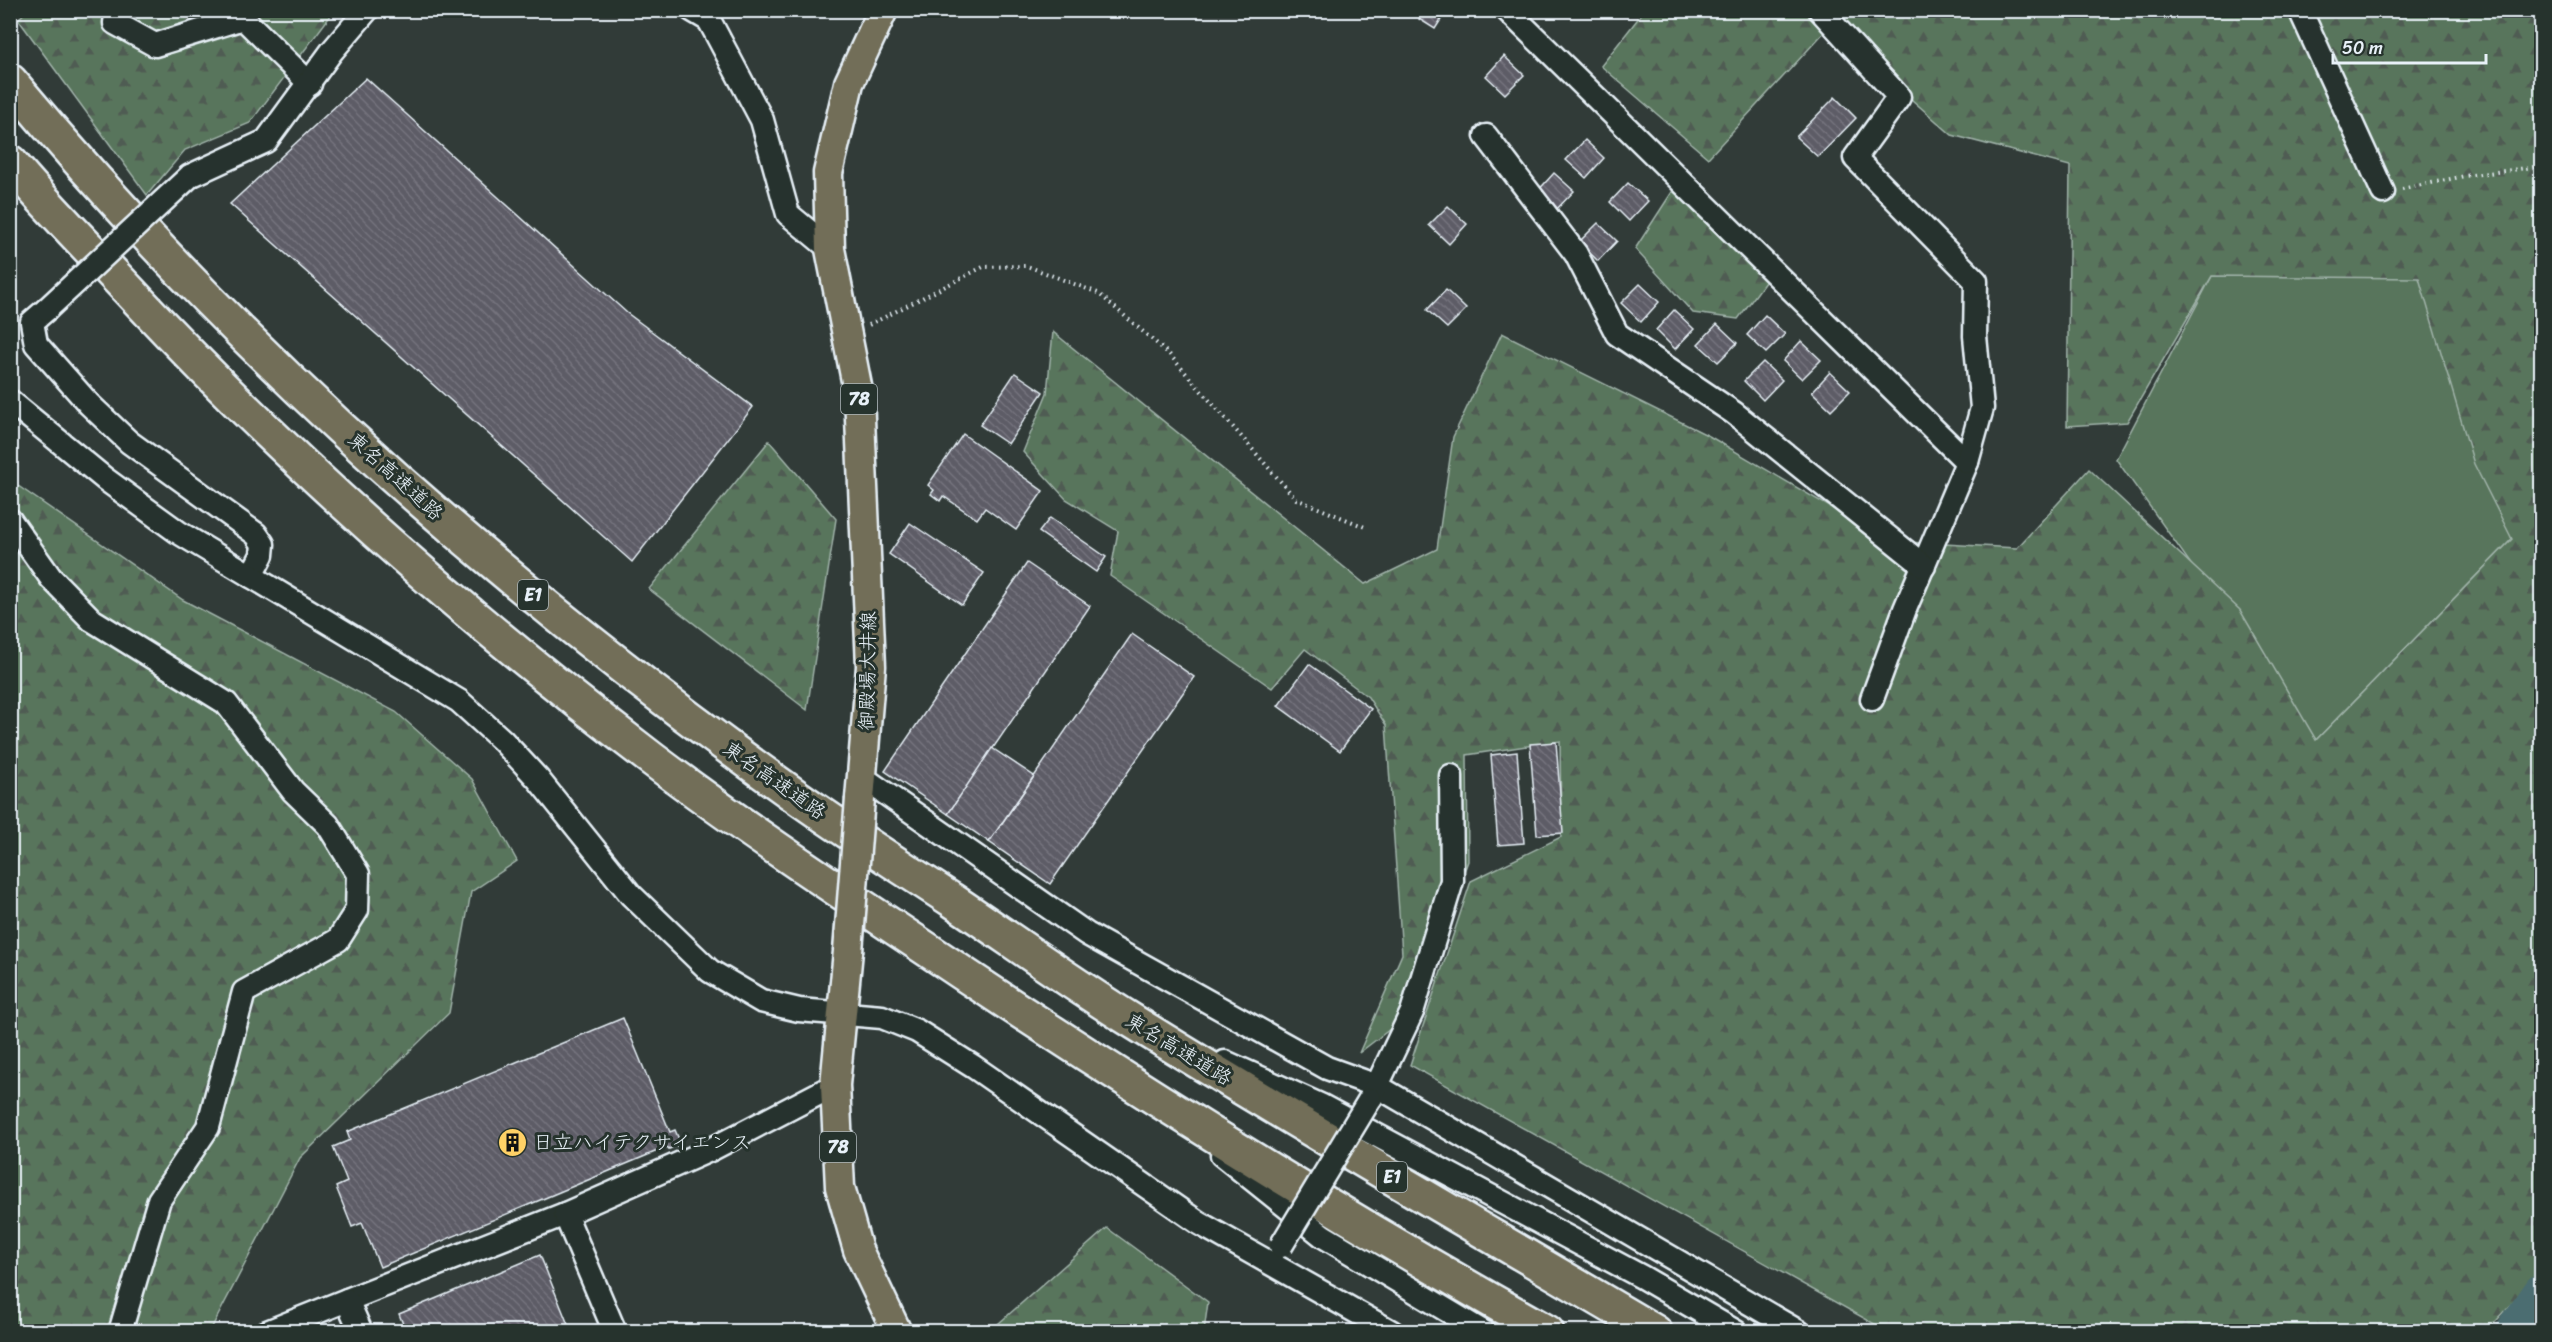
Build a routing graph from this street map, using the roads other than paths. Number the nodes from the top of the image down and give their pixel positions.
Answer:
1 (117, 10) edge
2 (367, 10) edge
3 (692, 10) edge
4 (883, 10) edge
5 (1507, 10) edge
6 (1820, 10) edge
7 (2301, 10) edge
8 (10, 81) edge
9 (310, 84) junction
10 (1486, 136) dead end
11 (10, 162) edge
12 (2383, 192) road end
13 (830, 249) junction
14 (10, 401) edge
15 (1967, 462) junction
16 (10, 520) edge
17 (1924, 566) junction
18 (251, 576) junction
19 (1872, 699) dead end
20 (1451, 776) dead end
21 (861, 788) junction
22 (843, 1013) junction
23 (1130, 1020) junction
24 (835, 1085) junction
25 (1135, 1086) junction
26 (1374, 1092) junction
27 (565, 1214) junction
28 (1275, 1255) junction
29 (348, 1299) junction
30 (120, 1332) edge
31 (267, 1332) edge
32 (361, 1332) edge
33 (615, 1332) edge
34 (897, 1332) edge
35 (1392, 1332) edge
36 (1484, 1332) edge
37 (1546, 1332) edge
38 (1655, 1332) edge
39 (1736, 1332) edge
40 (1799, 1332) edge

1 - 9 street
2 - 9 street
3 - 13 street
4 - 13 main road, 御殿場大井線 / 78
5 - 15 street
6 - 15 street
7 - 12 street
8 - 23 highway, 東名高速道路 / E1
9 - 18 street, bridge
10 - 17 street
11 - 25 highway
13 - 21 main road, 御殿場大井線 / 78
14 - 18 street
15 - 17 street
16 - 30 street
17 - 19 street
18 - 22 street
20 - 26 street
21 - 22 main road, 御殿場大井線 / 78, bridge
21 - 26 street
22 - 24 main road, 御殿場大井線 / 78
22 - 28 street
23 - 38 highway, 東名高速道路 / E1
23 - 39 street
24 - 27 street
24 - 34 main road, 御殿場大井線 / 78
25 - 36 street
25 - 37 highway
26 - 28 street, bridge
26 - 40 street
27 - 29 street
27 - 33 street
28 - 35 street
29 - 31 street
29 - 32 street

